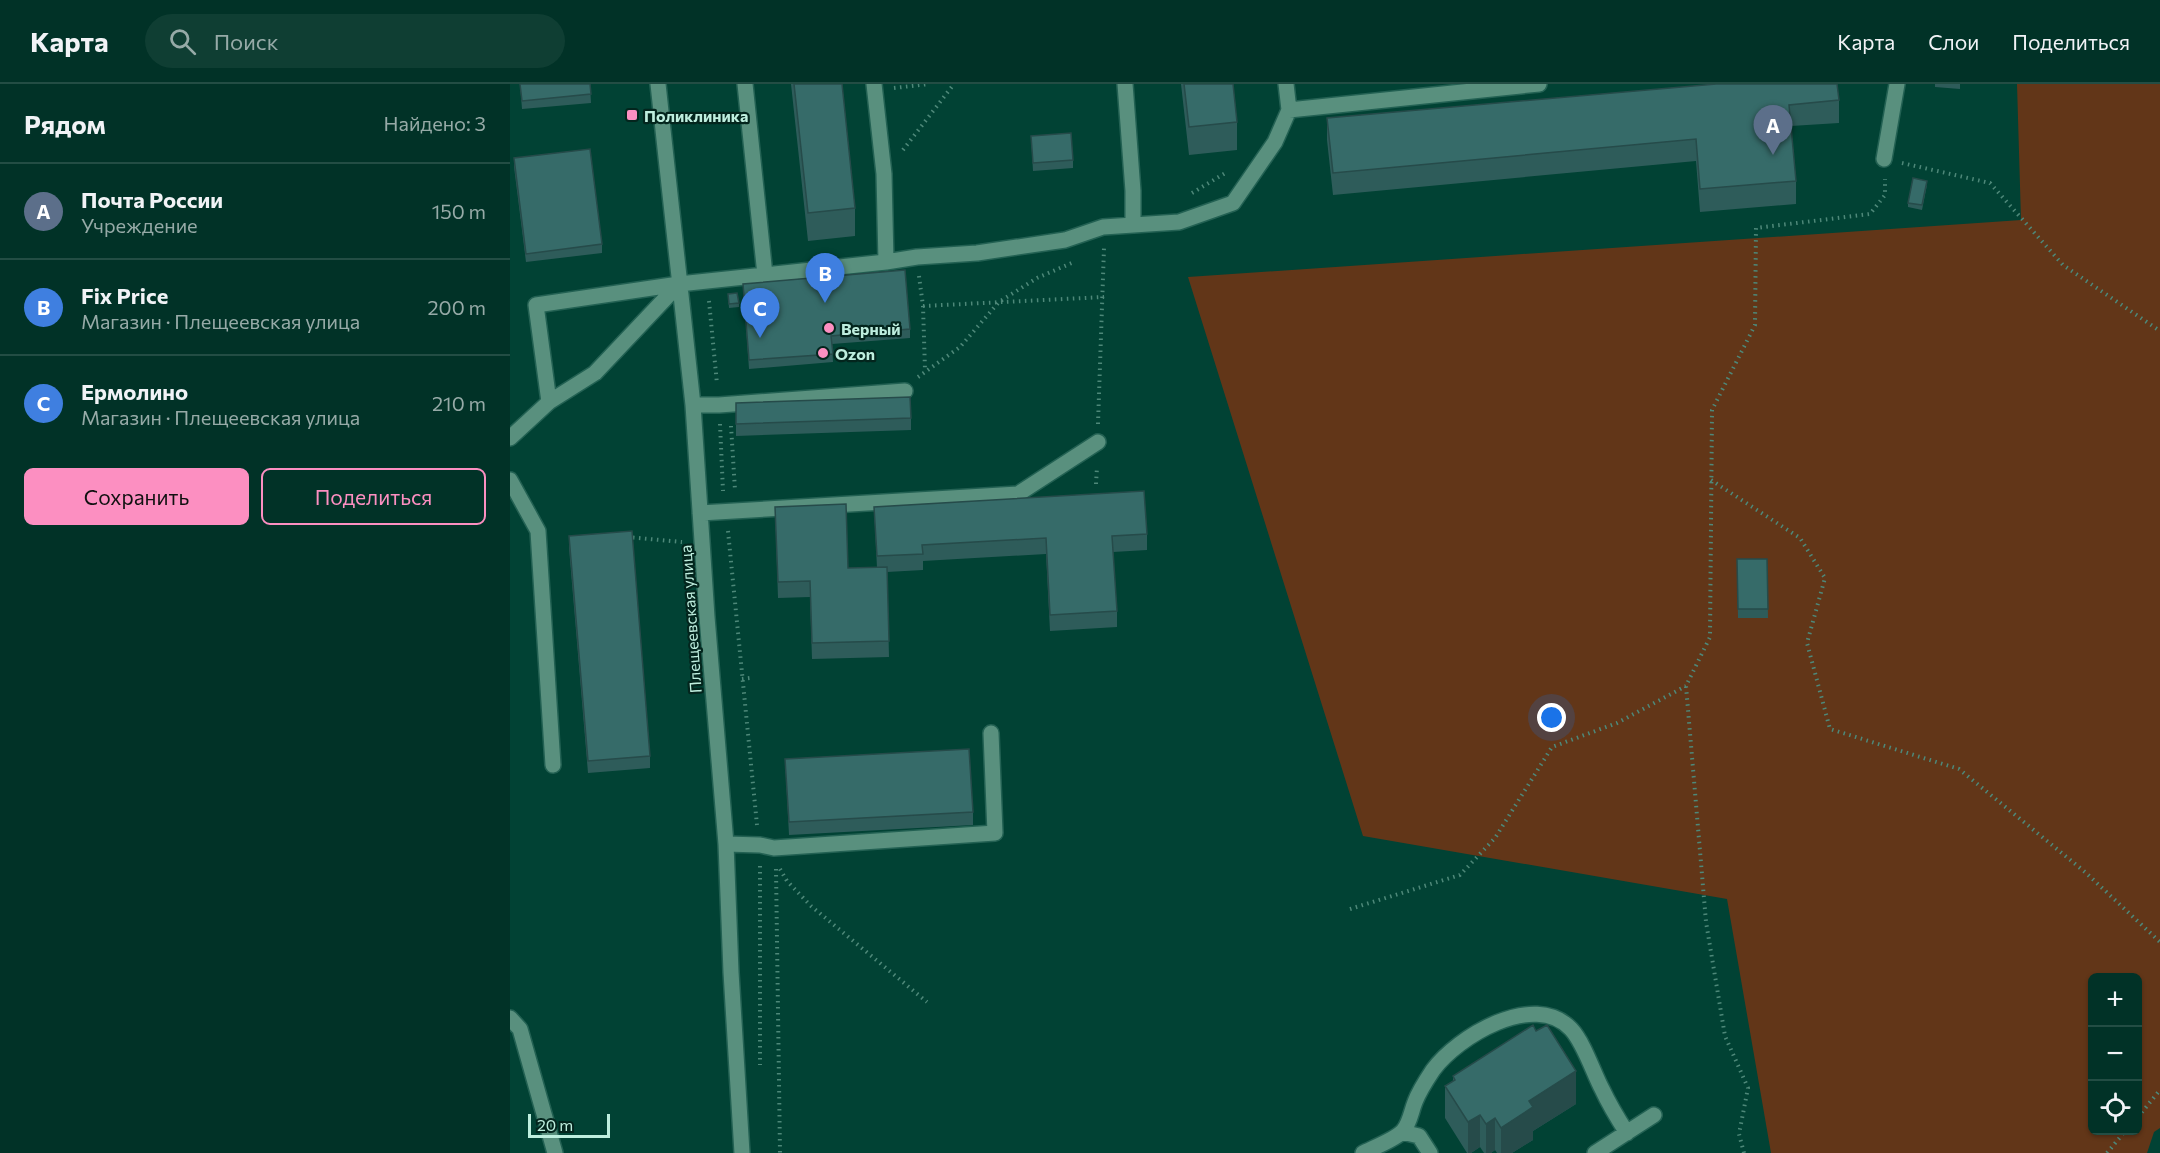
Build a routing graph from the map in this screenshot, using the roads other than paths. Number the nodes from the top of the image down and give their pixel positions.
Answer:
1 (658, 84) edge
2 (745, 84) edge
3 (1125, 84) edge
4 (1286, 84) edge
5 (1539, 84) edge
6 (1897, 84) edge
7 (875, 87) edge
8 (1289, 110) junction
9 (1884, 159) road end
10 (1133, 225) junction
11 (886, 262) junction
12 (765, 275) junction
13 (680, 284) junction
14 (905, 391) dead end
15 (549, 402) junction
16 (693, 405) junction
17 (510, 438) edge
18 (1098, 442) road end
19 (510, 480) edge
20 (700, 513) junction
21 (991, 733) dead end
22 (553, 765) dead end
23 (726, 844) junction
24 (510, 1018) edge
25 (1654, 1115) dead end
26 (1402, 1132) junction
27 (1627, 1133) junction
28 (555, 1153) edge
29 (742, 1153) edge
30 (1363, 1153) edge
31 (1430, 1153) edge
32 (1595, 1153) edge

1 - 13 street, Плещеевская улица
2 - 12 street
3 - 10 street
4 - 8 street
5 - 8 street
6 - 9 street
7 - 11 street
8 - 10 street
10 - 11 street
11 - 12 street
12 - 13 street
13 - 15 street
13 - 15 street
13 - 16 street, Плещеевская улица
14 - 16 street
15 - 17 street
16 - 20 street, Плещеевская улица
18 - 20 street
19 - 22 street
20 - 23 street, Плещеевская улица
21 - 23 street
23 - 29 street, Плещеевская улица
24 - 28 street
25 - 27 street
26 - 27 street
26 - 30 street
26 - 31 street
27 - 32 street

